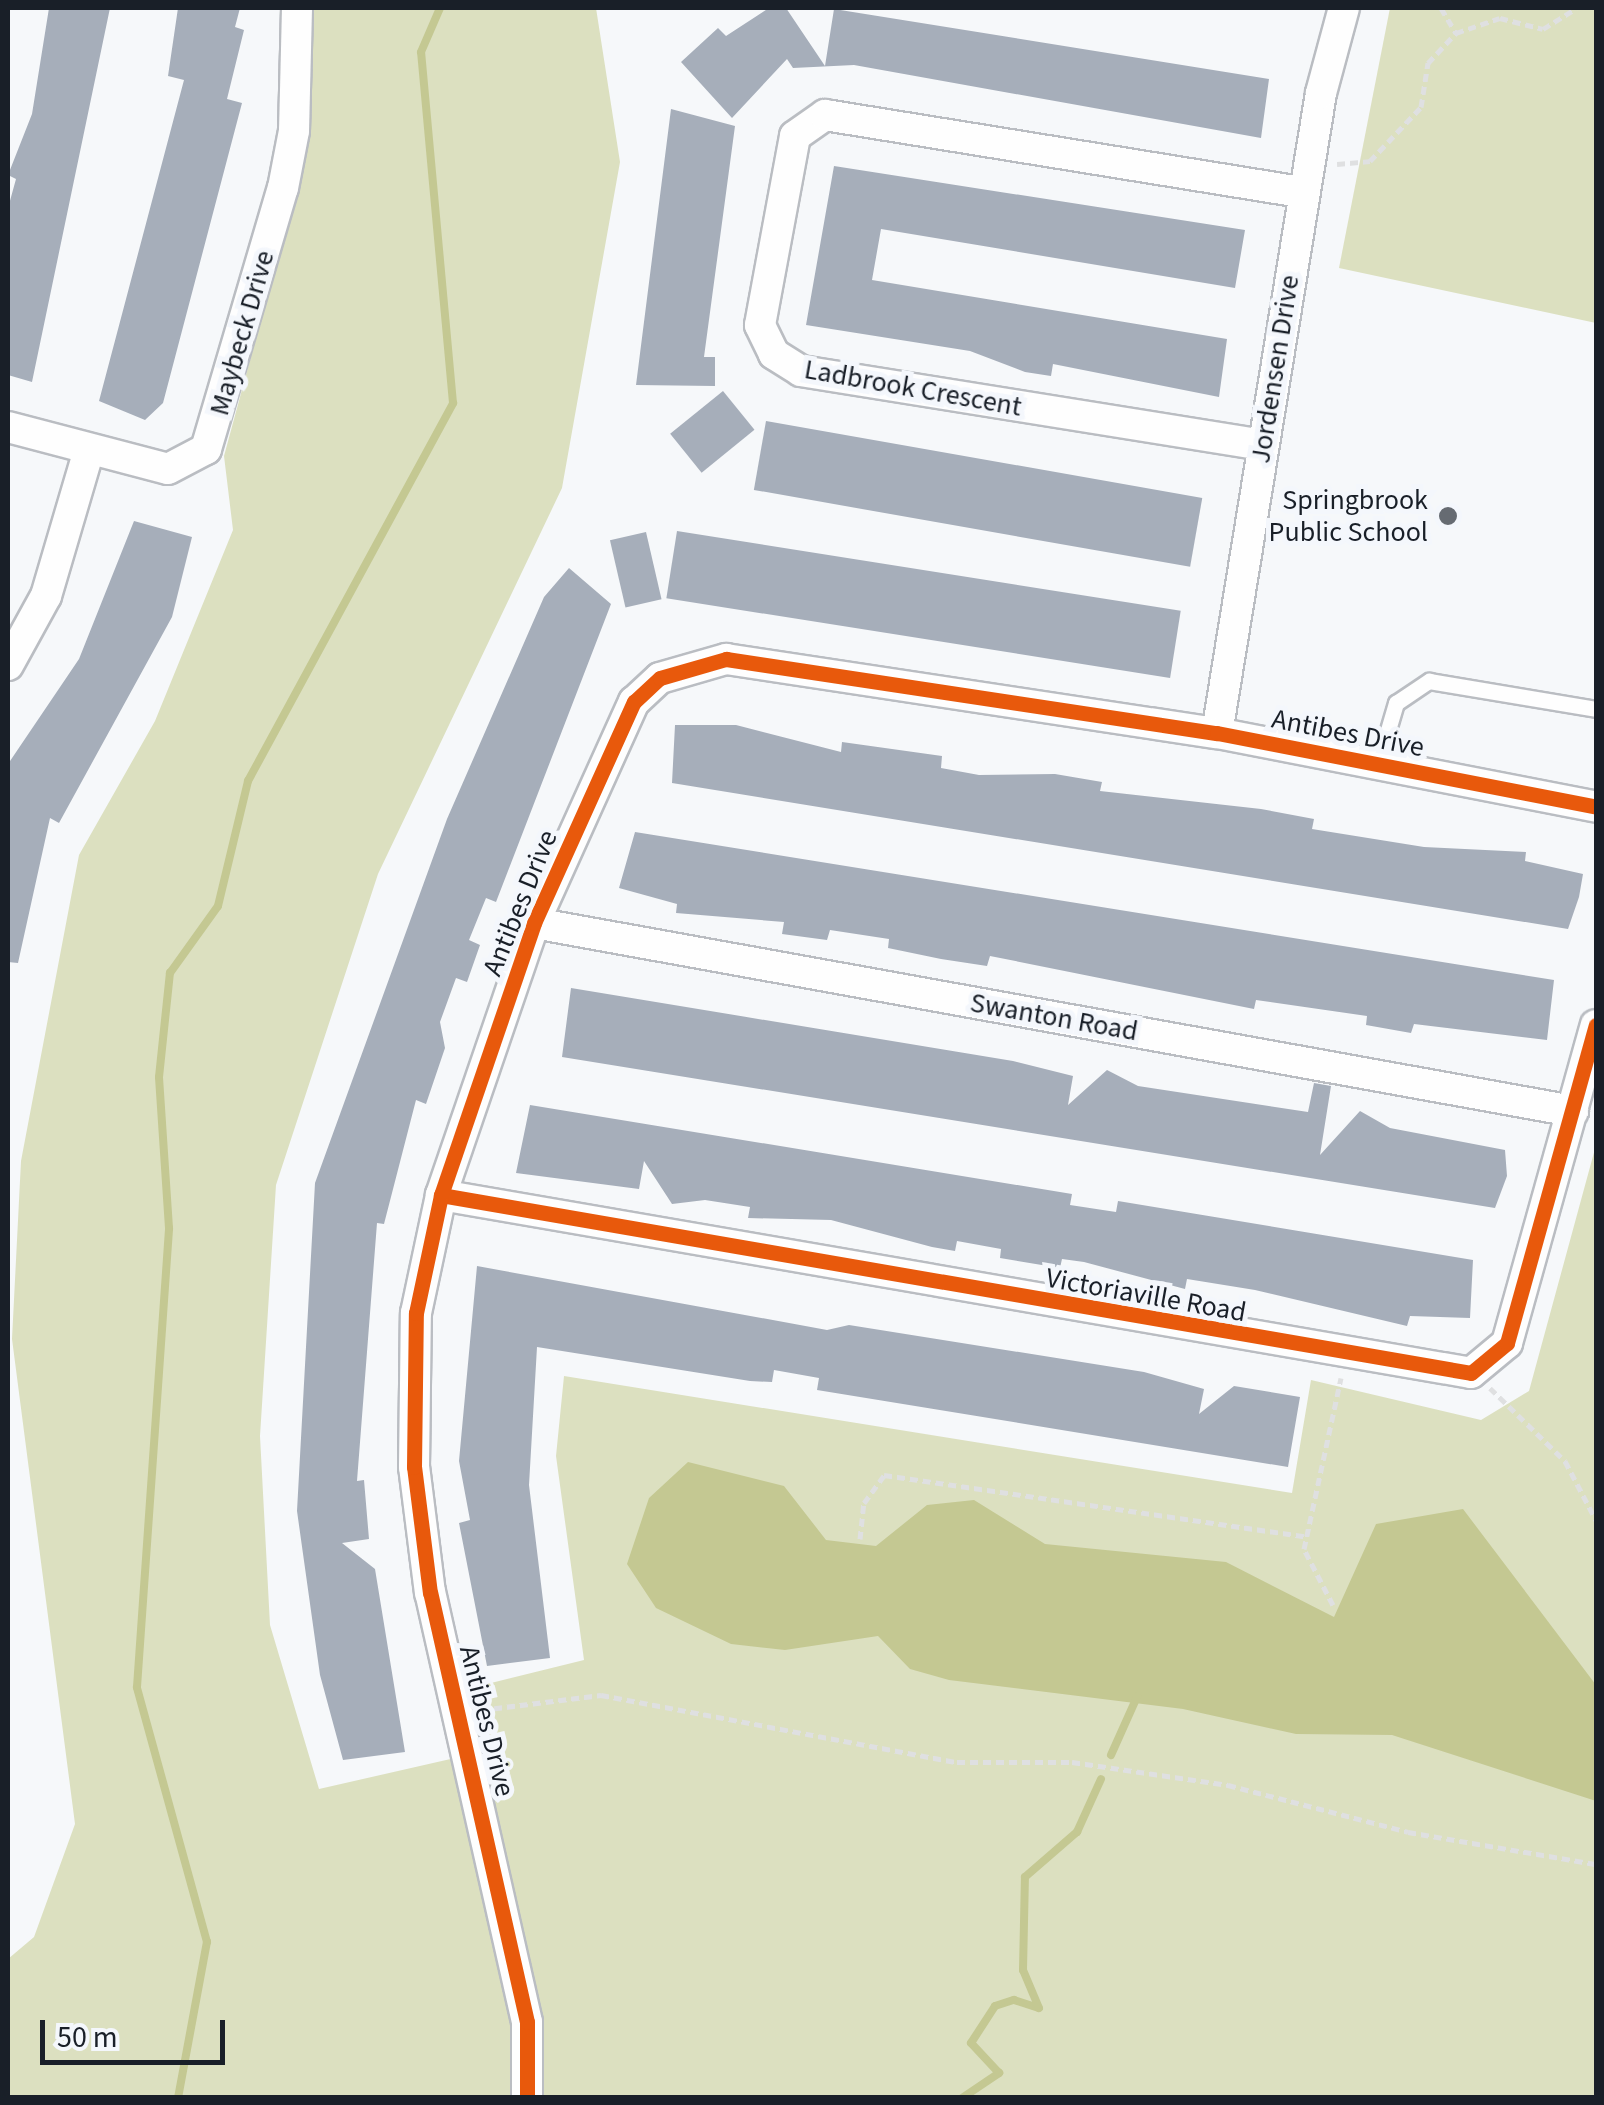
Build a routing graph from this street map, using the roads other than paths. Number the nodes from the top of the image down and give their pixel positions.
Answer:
1 (297, 8) edge
2 (1344, 8) edge
3 (1305, 193) junction
4 (8, 427) edge
5 (1263, 445) junction
6 (88, 450) junction
7 (8, 665) edge
8 (1596, 709) edge
9 (1217, 733) junction
10 (1378, 764) junction
11 (1596, 807) edge
12 (534, 922) junction
13 (1596, 1025) edge
14 (1573, 1111) junction
15 (441, 1195) junction
16 (527, 2098) edge

1 - 6 street, Maybeck Drive
2 - 3 street, Jordensen Drive
3 - 5 street, Jordensen Drive
3 - 5 street, Ladbrook Crescent
4 - 6 street, Maybeck Drive
5 - 9 street, Jordensen Drive
6 - 7 street
8 - 10 lane
9 - 10 street, Antibes Drive
9 - 12 street, Antibes Drive
10 - 11 street, Antibes Drive
12 - 14 street, Swanton Road
12 - 15 street, Antibes Drive
13 - 14 street
14 - 15 street, Victoriaville Road
15 - 16 street, Antibes Drive

